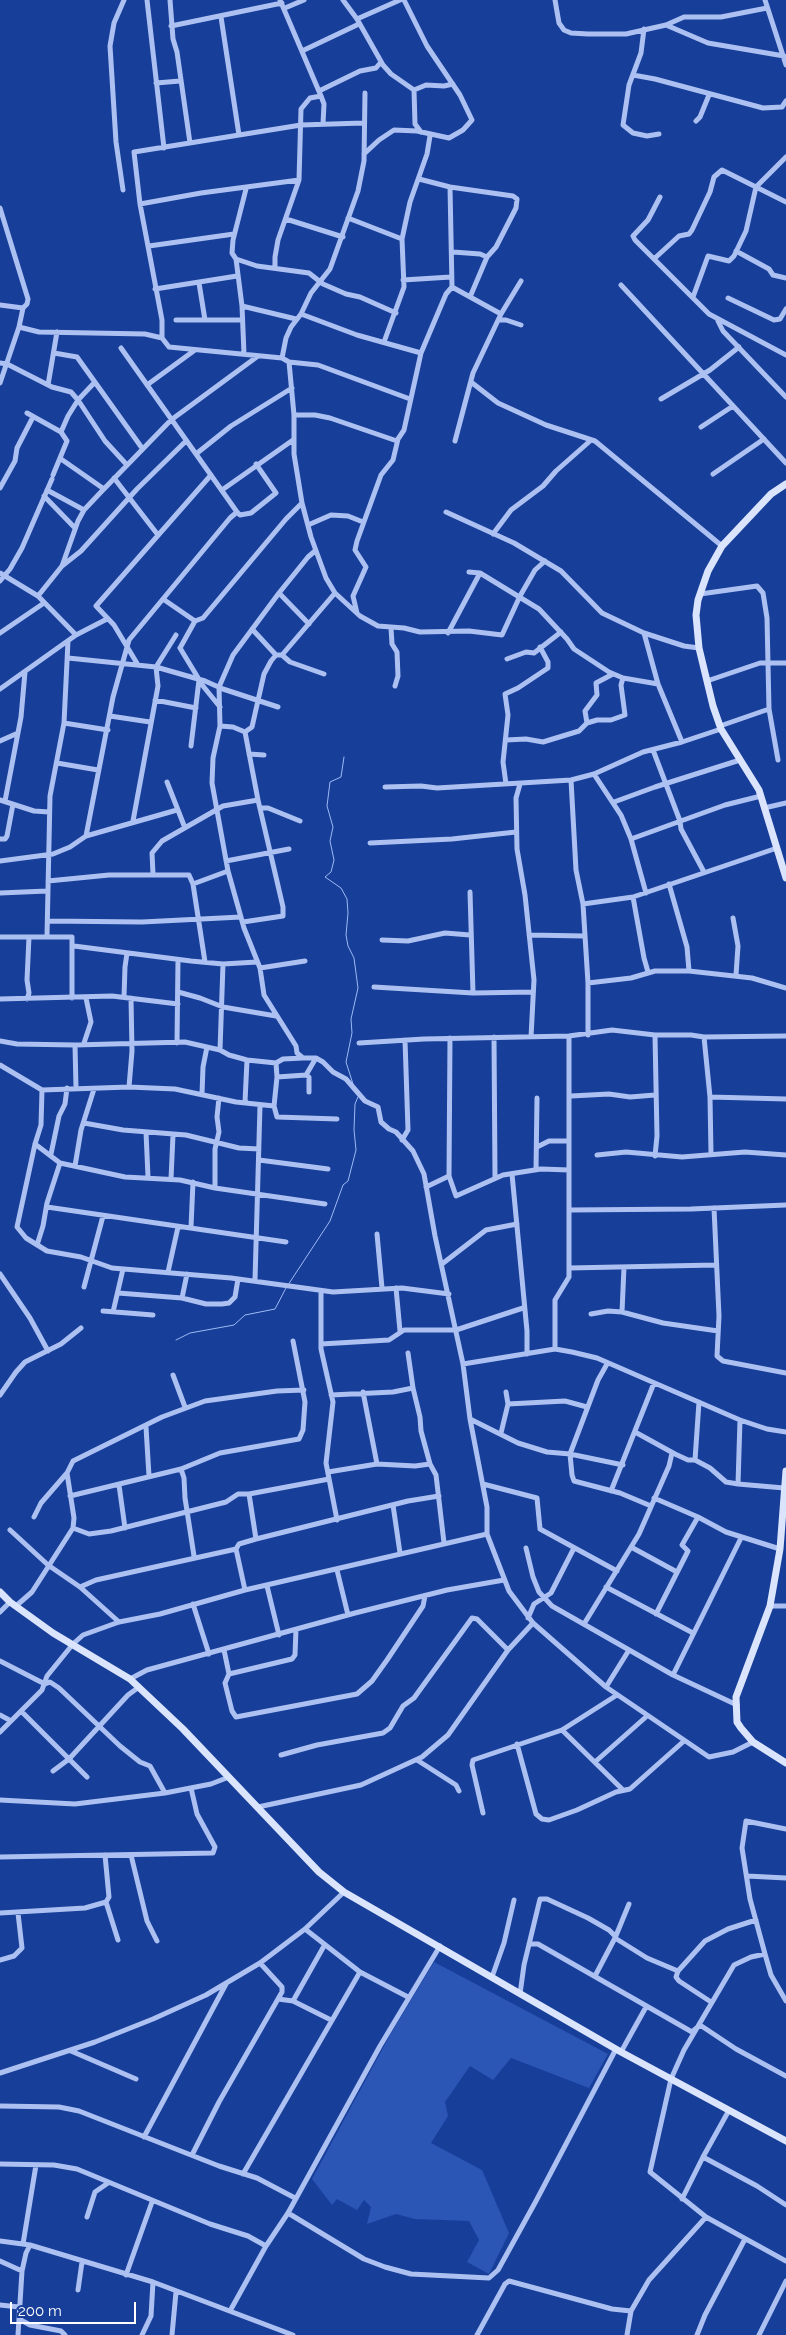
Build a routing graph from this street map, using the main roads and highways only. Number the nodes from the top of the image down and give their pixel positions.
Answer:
1 (786, 484) edge
2 (786, 878) edge
3 (786, 1471) edge
4 (785, 1491) edge
5 (0, 1592) edge
6 (786, 1763) edge
7 (786, 2141) edge

1 - 2 main road
3 - 4 main road
4 - 6 main road
5 - 7 main road

